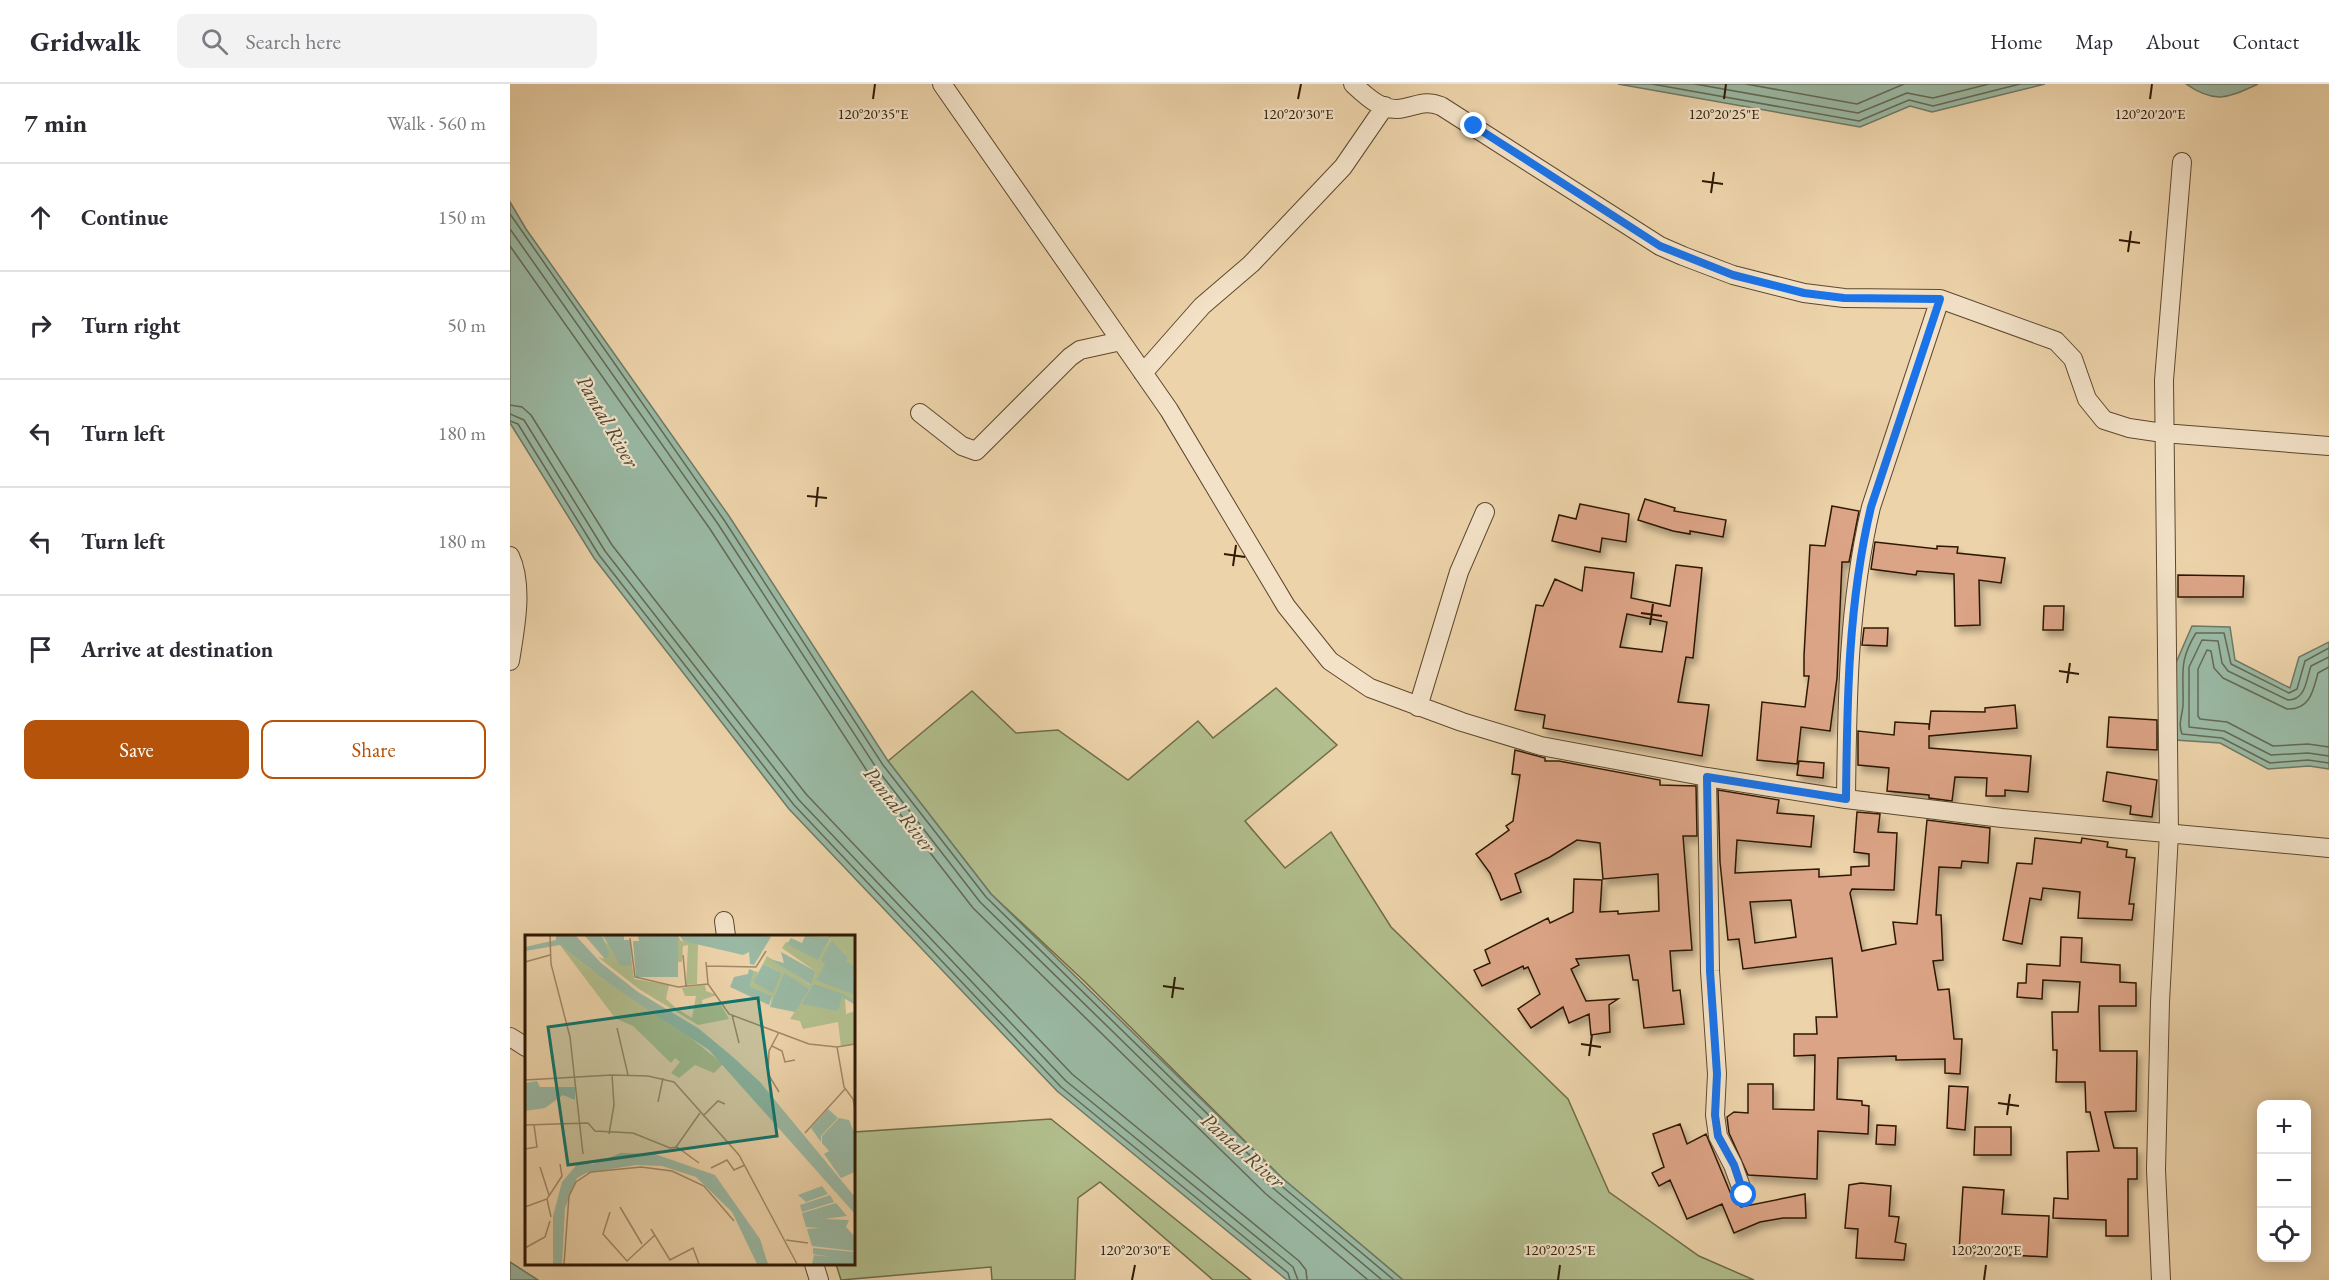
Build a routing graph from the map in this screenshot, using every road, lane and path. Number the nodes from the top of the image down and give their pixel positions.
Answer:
1 (942, 84) edge
2 (1353, 84) edge
3 (1385, 105) junction
4 (2182, 162) dead end
5 (1940, 299) junction
6 (1121, 341) junction
7 (1143, 373) junction
8 (920, 413) dead end
9 (2163, 432) junction
10 (2329, 446) edge
11 (1485, 512) dead end
12 (510, 556) edge
13 (510, 661) edge
14 (1418, 707) junction
15 (1707, 777) junction
16 (1846, 799) junction
17 (2169, 833) junction
18 (2329, 848) edge
19 (510, 1037) edge
20 (525, 1046) edge
21 (1744, 1195) dead end
22 (815, 1265) edge
23 (819, 1280) edge
24 (2161, 1280) edge

1 - 6 street
2 - 3 street
3 - 5 street
3 - 7 street
4 - 9 street
5 - 9 street
5 - 16 street
6 - 7 street
6 - 8 street
7 - 14 street
9 - 10 street
9 - 17 street
11 - 14 street
12 - 13 street
14 - 15 street
15 - 16 street
15 - 21 street
16 - 17 street
17 - 18 street
17 - 24 street
19 - 20 street
22 - 23 street

